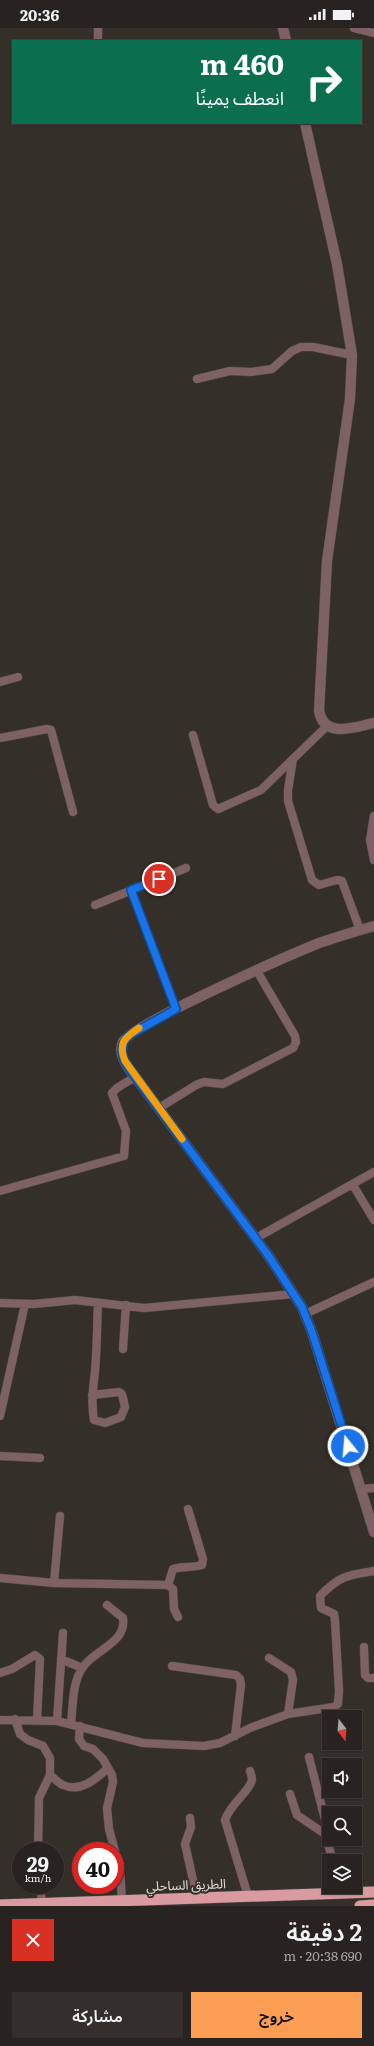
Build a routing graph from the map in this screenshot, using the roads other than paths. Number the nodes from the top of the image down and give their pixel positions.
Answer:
1 (98, 28) edge
2 (283, 28) edge
3 (354, 28) edge
4 (374, 33) edge
5 (98, 40) edge
6 (286, 40) edge
7 (305, 124) edge
8 (352, 355) junction
9 (197, 379) dead end
10 (18, 677) dead end
11 (0, 682) edge
12 (374, 724) edge
13 (327, 726) junction
14 (193, 735) dead end
15 (0, 738) edge
16 (294, 759) junction
17 (73, 812) dead end
18 (374, 816) edge
19 (374, 860) edge
20 (186, 868) dead end
21 (131, 890) junction
22 (95, 905) dead end
23 (374, 926) edge
24 (360, 930) junction
25 (257, 971) junction
26 (176, 1009) junction
27 (135, 1077) junction
28 (159, 1108) junction
29 (374, 1172) edge
30 (353, 1185) junction
31 (0, 1191) edge
32 (374, 1220) edge
33 (256, 1238) junction
34 (374, 1282) edge
35 (293, 1294) junction
36 (0, 1303) edge
37 (98, 1303) junction
38 (26, 1304) junction
39 (126, 1305) junction
40 (305, 1314) junction
41 (123, 1350) dead end
42 (92, 1395) junction
43 (0, 1416) edge
44 (0, 1456) edge
45 (40, 1458) dead end
46 (374, 1488) edge
47 (361, 1489) junction
48 (188, 1509) dead end
49 (60, 1516) dead end
50 (374, 1532) edge
51 (374, 1571) edge
52 (0, 1578) edge
53 (54, 1583) junction
54 (168, 1585) junction
55 (107, 1605) dead end
56 (178, 1616) dead end
57 (63, 1633) dead end
58 (364, 1646) dead end
59 (269, 1658) dead end
60 (61, 1659) junction
61 (172, 1666) dead end
62 (82, 1668) junction
63 (0, 1672) edge
64 (374, 1678) edge
65 (288, 1714) junction
66 (0, 1720) edge
67 (15, 1720) junction
68 (37, 1720) junction
69 (57, 1721) junction
70 (71, 1724) junction
71 (80, 1726) junction
72 (235, 1736) junction
73 (309, 1758) dead end
74 (108, 1768) junction
75 (250, 1771) dead end
76 (50, 1775) junction
77 (290, 1794) dead end
78 (322, 1808) edge
79 (190, 1818) dead end
80 (38, 1842) edge
81 (331, 1854) edge
82 (322, 1891) edge
83 (362, 1891) edge
84 (374, 1892) edge
85 (41, 1894) edge
86 (248, 1896) junction
87 (197, 1898) junction
88 (122, 1901) junction
89 (42, 1904) junction
90 (0, 1905) edge
91 (374, 1905) edge
92 (360, 1906) edge

1 - 5 street
2 - 6 street
3 - 4 street
7 - 8 street
8 - 9 street
8 - 13 street
10 - 11 street
12 - 13 street
13 - 16 street
14 - 16 street
15 - 17 street
16 - 24 street
18 - 19 street
20 - 21 street
21 - 22 street
21 - 26 street
23 - 24 street
24 - 25 street
25 - 26 street
25 - 28 street
26 - 27 street
27 - 28 street
27 - 31 street
28 - 33 street
29 - 30 street
30 - 32 street
30 - 33 street
33 - 35 street
34 - 40 street
35 - 39 street
35 - 40 street
36 - 38 street
37 - 38 street
37 - 39 street
37 - 42 street
38 - 43 street
39 - 41 street
40 - 47 street
42 - 42 street
44 - 45 street
46 - 47 street
47 - 50 street
48 - 54 street
49 - 53 street
51 - 65 street
52 - 53 street
53 - 54 street
54 - 56 street
55 - 62 street
57 - 60 street
58 - 64 street
59 - 65 street
60 - 62 street
60 - 69 street
61 - 72 street
62 - 70 street
63 - 68 street
65 - 72 street
66 - 67 street
67 - 68 street
67 - 76 street
68 - 69 street
69 - 70 street
70 - 71 street
71 - 72 street
71 - 74 street
73 - 78 street
74 - 76 street
74 - 88 street
75 - 86 street
76 - 80 street
77 - 81 street
79 - 87 street
82 - 86 highway, الطريق الساحلي
83 - 84 highway, الطريق الساحلي
85 - 89 street
86 - 87 highway, الطريق الساحلي
87 - 88 highway, الطريق الساحلي
88 - 89 highway, الطريق الساحلي
89 - 90 highway, الطريق الساحلي
91 - 92 highway

